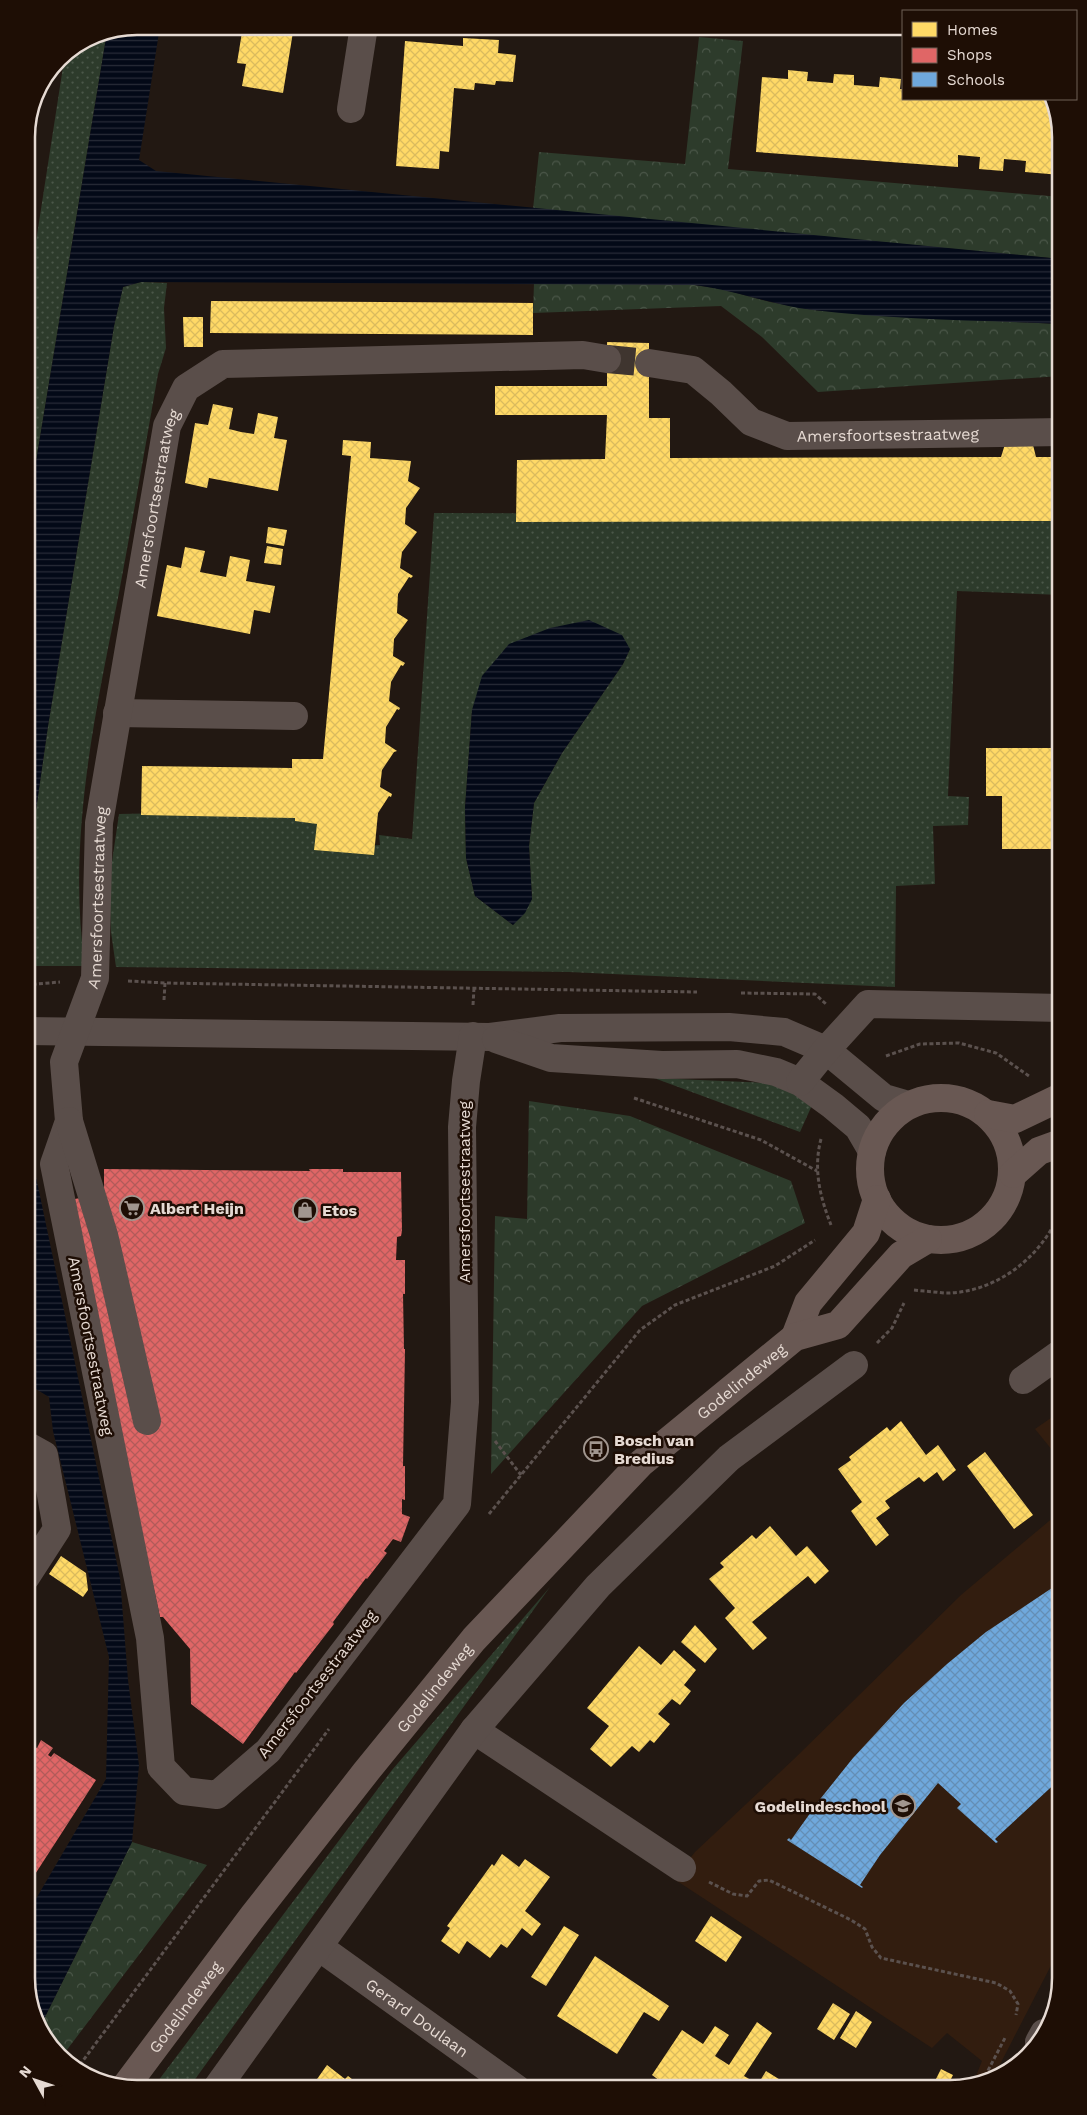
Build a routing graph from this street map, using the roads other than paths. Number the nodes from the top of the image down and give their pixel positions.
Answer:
1 (363, 35) edge
2 (352, 109) dead end
3 (595, 357) tunnel mouth
4 (649, 363) tunnel mouth
5 (1052, 432) edge
6 (116, 713) junction
7 (294, 716) dead end
8 (1052, 1008) edge
9 (35, 1031) edge
10 (75, 1032) junction
11 (481, 1036) junction
12 (826, 1050) junction
13 (800, 1082) junction
14 (1052, 1101) edge
15 (908, 1105) junction
16 (988, 1114) junction
17 (69, 1121) junction
18 (1052, 1146) edge
19 (872, 1151) junction
20 (1013, 1174) junction
21 (877, 1199) junction
22 (928, 1239) junction
23 (795, 1337) junction
24 (1052, 1359) edge
25 (854, 1365) road end
26 (1023, 1380) dead end
27 (147, 1421) dead end
28 (35, 1450) edge
29 (35, 1563) edge
30 (474, 1730) junction
31 (682, 1868) road end
32 (318, 1947) junction
33 (130, 2080) edge
34 (222, 2080) edge
35 (504, 2080) edge

1 - 2 street
3 - 6 street, Amersfoortsestraatweg
4 - 5 street, Amersfoortsestraatweg
6 - 7 street
6 - 10 street, Amersfoortsestraatweg
8 - 12 street
9 - 10 street
10 - 11 street
10 - 17 street, Amersfoortsestraatweg
11 - 12 street
11 - 13 street
11 - 17 street, Amersfoortsestraatweg
12 - 13 street
12 - 15 street
13 - 19 street
14 - 16 main road
15 - 16 main road
15 - 19 main road
16 - 20 main road
17 - 27 street
18 - 20 main road
19 - 21 main road
20 - 22 main road
21 - 22 main road
21 - 23 main road, Godelindeweg
22 - 23 main road, Godelindeweg
23 - 33 main road, Godelindeweg
24 - 26 street
25 - 30 street
28 - 29 street
30 - 31 street
30 - 32 street
32 - 34 street
32 - 35 street, Gerard Doulaan

